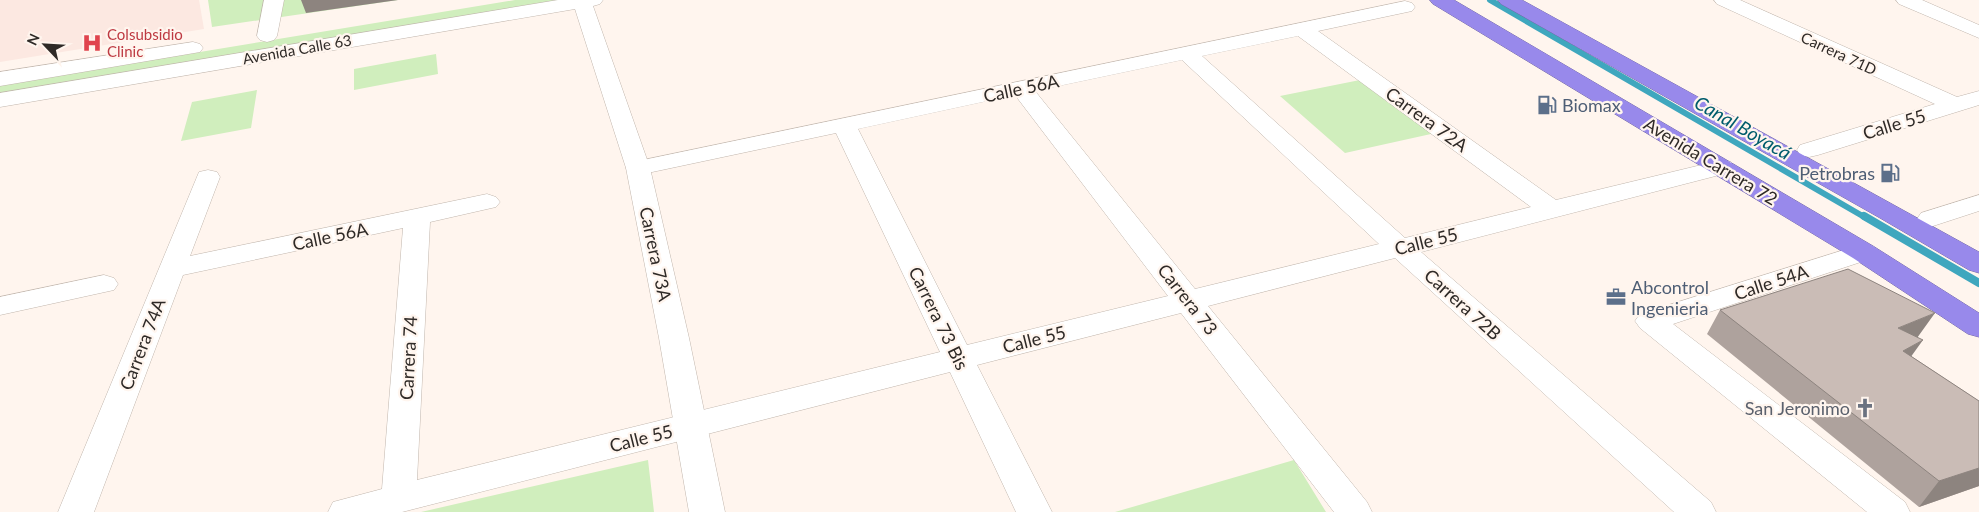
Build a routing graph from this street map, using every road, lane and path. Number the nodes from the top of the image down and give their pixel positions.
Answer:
1 (274, 0) edge
2 (485, 0) edge
3 (1440, 0) edge
4 (1462, 0) edge
5 (1508, 0) edge
6 (1532, 0) edge
7 (1724, 0) edge
8 (1906, 0) edge
9 (588, 1) edge
10 (1405, 7) dead end
11 (1302, 29) junction
12 (1979, 32) edge
13 (266, 36) junction
14 (1605, 40) junction
15 (1533, 48) junction
16 (1186, 53) junction
17 (1634, 71) junction
18 (0, 80) edge
19 (1587, 87) junction
20 (1021, 88) junction
21 (1627, 96) junction
22 (1979, 98) edge
23 (0, 100) edge
24 (1954, 105) junction
25 (844, 125) junction
26 (1809, 150) junction
27 (1722, 167) junction
28 (638, 168) junction
29 (208, 177) dead end
30 (487, 202) dead end
31 (1979, 203) edge
32 (1551, 209) junction
33 (1826, 211) junction
34 (416, 218) junction
35 (1930, 218) junction
36 (1979, 246) edge
37 (1400, 248) junction
38 (1863, 252) junction
39 (1979, 264) edge
40 (172, 269) junction
41 (104, 284) dead end
42 (1189, 300) junction
43 (1979, 305) edge
44 (0, 306) edge
45 (1979, 327) edge
46 (959, 358) junction
47 (691, 425) junction
48 (400, 498) junction
49 (76, 512) edge
50 (346, 512) edge
51 (707, 512) edge
52 (1034, 512) edge
53 (1354, 512) edge
54 (1698, 512) edge
55 (1892, 512) edge

1 - 13 street
2 - 13 street, Avenida Calle 63
3 - 15 highway, Avenida Carrera 72
4 - 15 highway, Avenida Carrera 72
5 - 17 highway
6 - 14 highway
7 - 24 street, Carrera 71D
8 - 12 street
9 - 23 street, Avenida Calle 63
9 - 28 street, Carrera 73A
10 - 11 street, Calle 56A
11 - 16 street, Calle 56A
11 - 32 street, Carrera 72A
13 - 18 street, Avenida Calle 63
14 - 17 highway
14 - 26 highway
15 - 19 highway, Avenida Carrera 72
15 - 21 highway, Avenida Carrera 72
16 - 20 street, Calle 56A
16 - 37 street, Carrera 72B
17 - 39 highway
19 - 21 highway
19 - 27 highway, Avenida Carrera 72
20 - 25 street, Calle 56A
20 - 42 street, Carrera 73
21 - 33 highway, Avenida Carrera 72
22 - 24 street, Calle 55
24 - 26 street, Calle 55
25 - 28 street, Calle 56A
25 - 46 street, Carrera 73 Bis
26 - 35 highway
27 - 32 street, Calle 55
27 - 38 highway, Avenida Carrera 72
28 - 47 street, Carrera 73A
29 - 40 street, Carrera 74A
30 - 34 street, Calle 56A
31 - 35 street
32 - 37 street, Calle 55
33 - 38 highway
33 - 43 highway, Avenida Carrera 72
34 - 40 street, Calle 56A
34 - 48 street, Carrera 74
35 - 36 highway
37 - 42 street, Calle 55
37 - 54 street, Carrera 72B
38 - 45 highway, Avenida Carrera 72
38 - 55 street, Calle 54A
40 - 49 street, Carrera 74A
41 - 44 street
42 - 46 street, Calle 55
42 - 53 street, Carrera 73
46 - 47 street, Calle 55
46 - 52 street, Carrera 73 Bis
47 - 48 street, Calle 55
47 - 51 street, Carrera 73A
48 - 50 street, Calle 55

